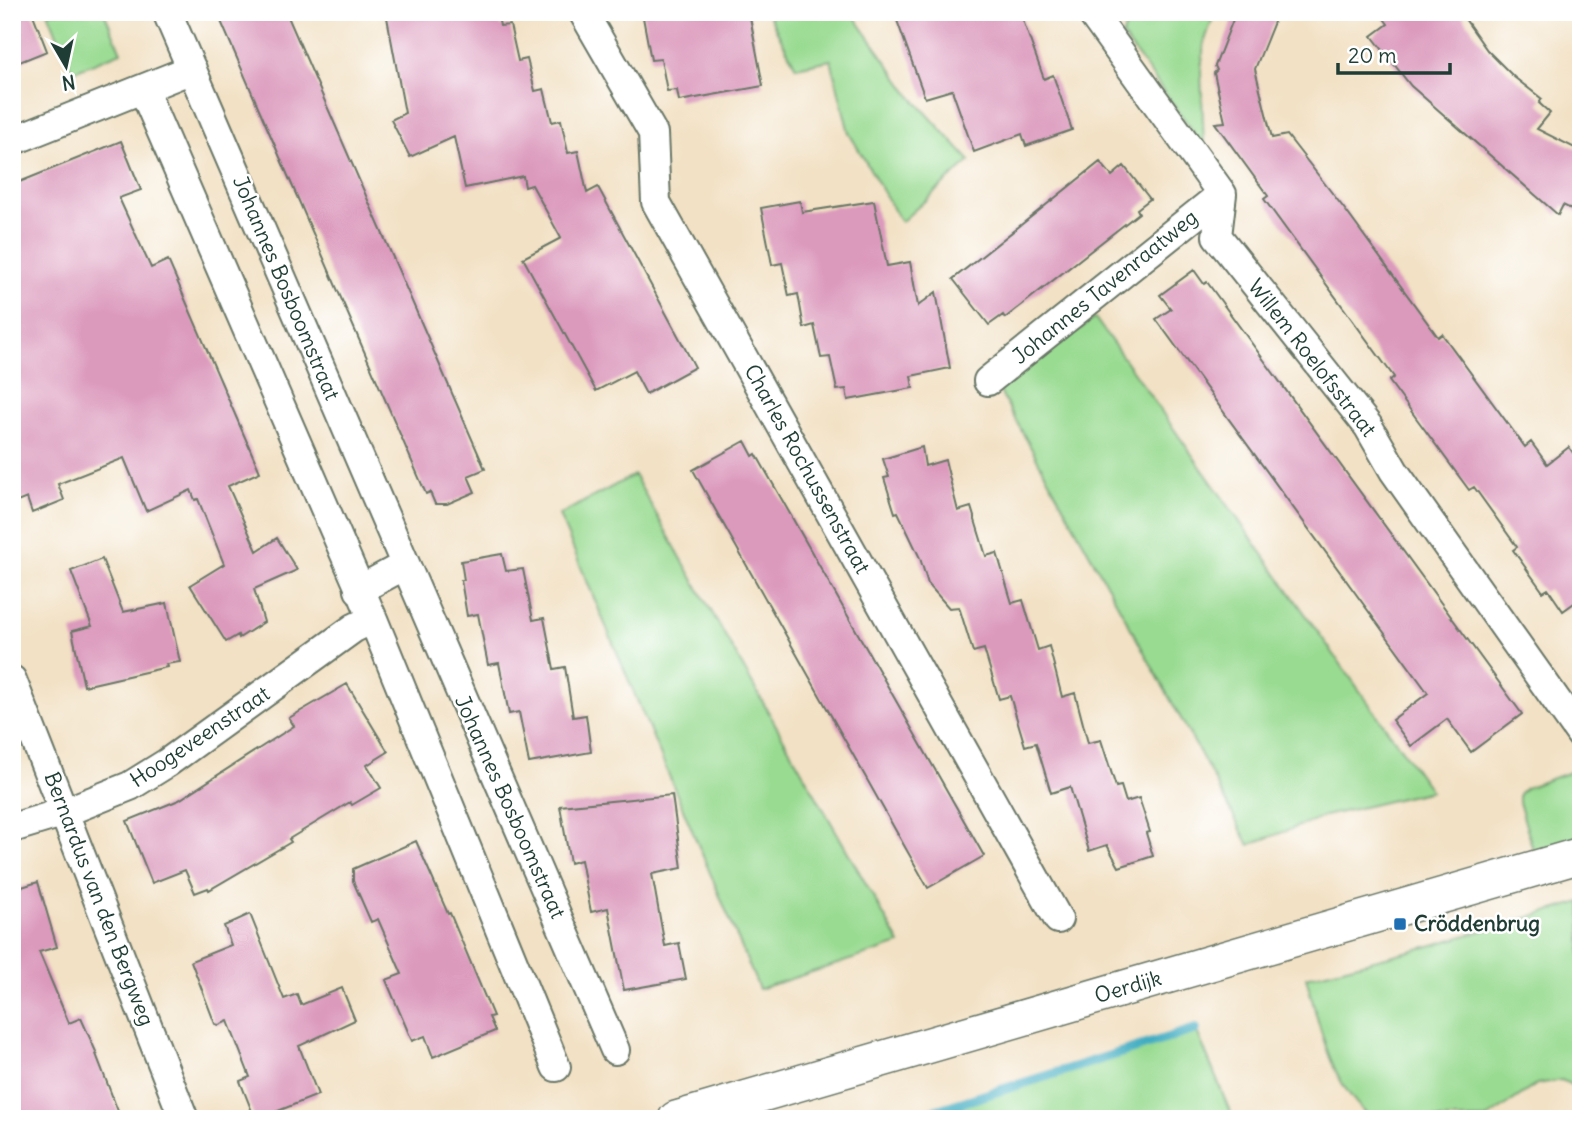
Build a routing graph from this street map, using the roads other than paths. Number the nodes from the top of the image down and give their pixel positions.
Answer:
1 (167, 12) edge
2 (583, 12) edge
3 (1091, 12) edge
4 (191, 69) junction
5 (143, 89) junction
6 (12, 141) edge
7 (1222, 194) junction
8 (988, 381) dead end
9 (405, 565) junction
10 (359, 590) junction
11 (373, 619) junction
12 (12, 680) edge
13 (1581, 734) edge
14 (65, 813) junction
15 (12, 828) edge
16 (1581, 855) edge
17 (1058, 919) dead end
18 (615, 1050) dead end
19 (556, 1067) dead end
20 (184, 1119) edge
21 (676, 1119) edge

1 - 4 street, Johannes Bosboomstraat
2 - 17 street, Charles Rochussenstraat
3 - 7 street
4 - 5 street
4 - 9 street, Johannes Bosboomstraat
5 - 6 street
5 - 10 street
7 - 8 street, Johannes Tavenraatweg
7 - 13 street, Willem Roelofsstraat
9 - 10 street
9 - 18 street, Johannes Bosboomstraat
10 - 11 street
11 - 14 street, Hoogeveenstraat
11 - 19 street
12 - 14 street, Bernardus van den Bergweg
14 - 15 street, Hoogeveenstraat
14 - 20 street, Bernardus van den Bergweg
16 - 21 street, Oerdijk

